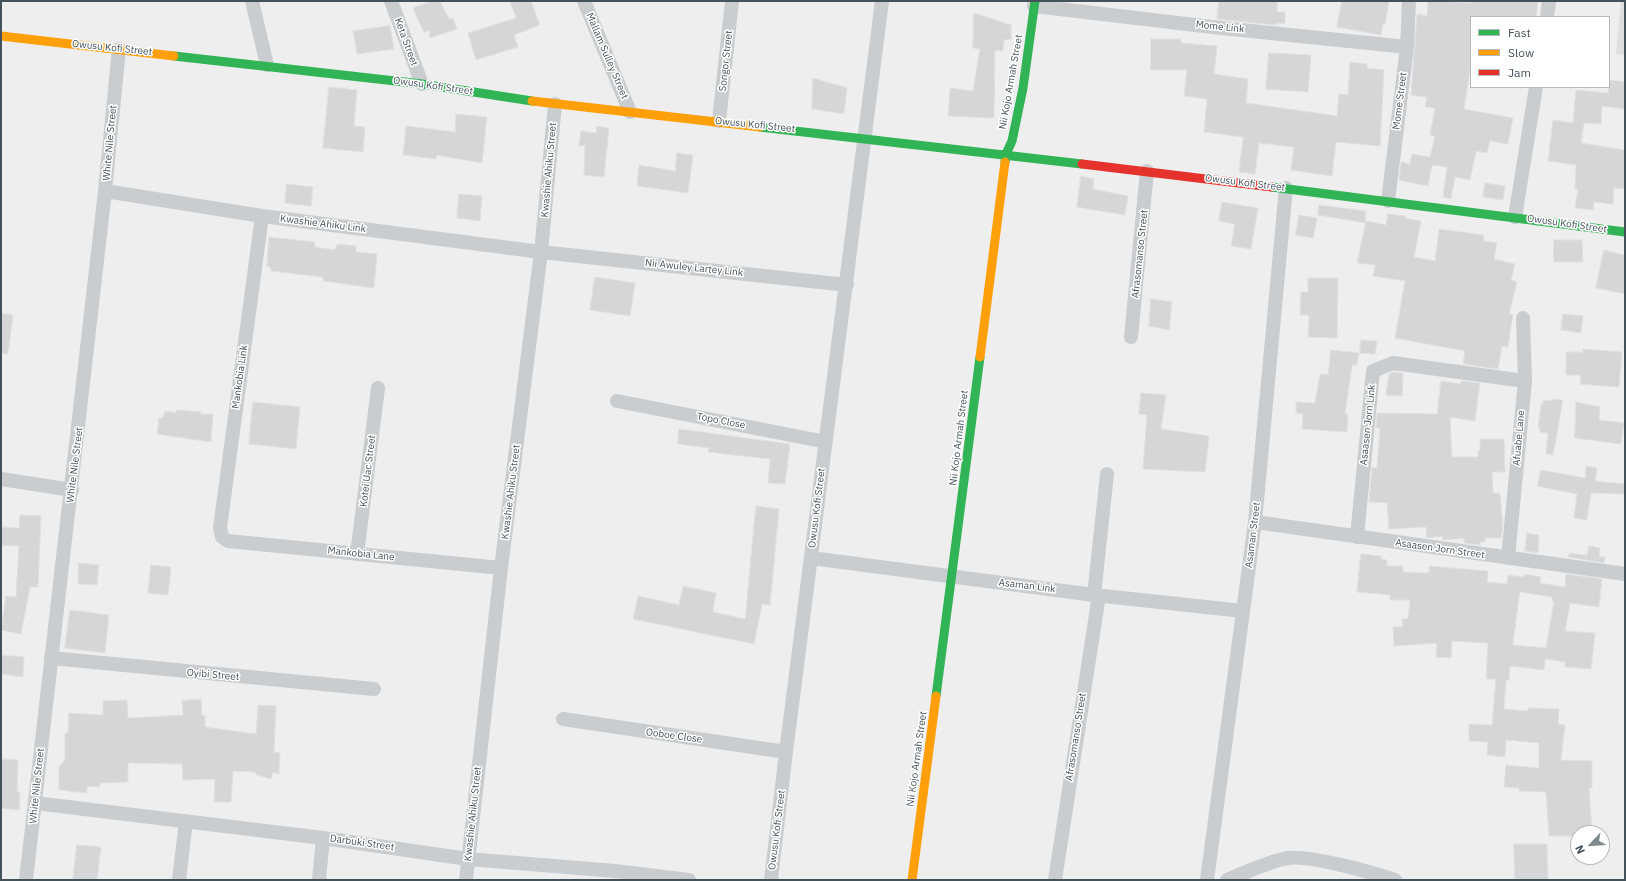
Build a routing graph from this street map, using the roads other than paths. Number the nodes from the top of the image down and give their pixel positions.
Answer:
1 (252, 1) edge
2 (391, 1) edge
3 (584, 1) edge
4 (732, 1) edge
5 (882, 1) edge
6 (1409, 1) edge
7 (1549, 1) edge
8 (1035, 3) edge
9 (1547, 16) edge
10 (1, 36) edge
11 (1407, 47) junction
12 (119, 49) junction
13 (267, 65) junction
14 (422, 84) junction
15 (1536, 88) edge
16 (555, 104) junction
17 (630, 112) junction
18 (719, 121) junction
19 (866, 137) junction
20 (1006, 154) junction
21 (1147, 171) junction
22 (1286, 188) junction
23 (105, 191) junction
24 (1388, 201) junction
25 (262, 216) junction
26 (1515, 217) junction
27 (1625, 232) edge
28 (541, 252) junction
29 (846, 285) junction
30 (1523, 318) dead end
31 (1131, 337) dead end
32 (1525, 381) junction
33 (378, 388) dead end
34 (617, 401) dead end
35 (826, 442) junction
36 (1107, 474) dead end
37 (1, 479) edge
38 (72, 490) junction
39 (1255, 522) junction
40 (222, 537) joint
41 (1356, 537) junction
42 (357, 554) junction
43 (811, 558) junction
44 (1508, 558) junction
45 (501, 568) junction
46 (1625, 574) edge
47 (952, 576) junction
48 (1096, 595) junction
49 (1243, 611) junction
50 (51, 658) junction
51 (374, 689) dead end
52 (563, 720) dead end
53 (786, 752) junction
54 (35, 803) junction
55 (186, 821) junction
56 (323, 838) junction
57 (468, 859) junction
58 (615, 876) edge
59 (26, 880) edge
60 (179, 880) edge
61 (319, 880) edge
62 (466, 880) edge
63 (689, 880) edge
64 (771, 880) edge
65 (912, 880) edge
66 (1055, 880) edge
67 (1207, 880) edge
68 (1227, 880) edge
69 (1395, 880) edge

1 - 13 street
2 - 14 street, Keta Street
3 - 17 street, Mallam Sulley Street
4 - 18 street, Songor Street
5 - 19 street, Owusu Kofi Street
6 - 11 street, Mome Street
7 - 9 street
8 - 11 street, Mome Link
8 - 20 street, Nii Kojo Armah Street
10 - 12 street, Owusu Kofi Street
11 - 24 street, Mome Street
12 - 13 street, Owusu Kofi Street
12 - 23 street, White Nile Street
13 - 14 street, Owusu Kofi Street
14 - 16 street, Owusu Kofi Street
15 - 26 street
16 - 17 street, Owusu Kofi Street
16 - 28 street, Kwashie Ahiku Street
17 - 18 street, Owusu Kofi Street
18 - 19 street, Owusu Kofi Street
19 - 20 street, Owusu Kofi Street
19 - 29 street, Owusu Kofi Street
20 - 21 street, Owusu Kofi Street
20 - 47 street, Nii Kojo Armah Street
21 - 22 street, Owusu Kofi Street
21 - 31 street, Afrasomanso Street
22 - 24 street, Owusu Kofi Street
22 - 39 street, Asaman Street
23 - 25 street, Kwashie Ahiku Link
23 - 38 street, White Nile Street
24 - 26 street, Owusu Kofi Street
25 - 28 street, Kwashie Ahiku Link
25 - 40 street, Mankobia Link
26 - 27 street, Owusu Kofi Street
28 - 29 street, Nii Awuley Lartey Link
28 - 45 street, Kwashie Ahiku Street
29 - 35 street, Owusu Kofi Street
30 - 32 street, Afuabe Lane
32 - 41 street, Asaasen Jorn Link
32 - 44 street, Afuabe Lane
33 - 42 street, Kotei Uac Street
34 - 35 street, Topo Close
35 - 43 street, Owusu Kofi Street
36 - 48 street, Afrasomanso Street
37 - 38 street
38 - 50 street, White Nile Street
39 - 41 street, Asaasen Jorn Street
39 - 49 street, Asaman Street
40 - 42 street, Mankobia Lane
41 - 44 street, Asaasen Jorn Street
42 - 45 street, Mankobia Lane
43 - 47 street, Asaman Link
43 - 53 street, Owusu Kofi Street
44 - 46 street, Asaasen Jorn Street
45 - 57 street, Kwashie Ahiku Street
47 - 48 street, Asaman Link
47 - 65 street, Nii Kojo Armah Street
48 - 49 street, Asaman Link
48 - 66 street, Afrasomanso Street
49 - 67 street, Asaman Street
50 - 51 street, Oyibi Street
50 - 54 street, White Nile Street
52 - 53 street, Ooboe Close
53 - 64 street, Owusu Kofi Street
54 - 55 street, Darbuki Street
54 - 59 street, White Nile Street
55 - 56 street, Darbuki Street
55 - 60 street
56 - 57 street, Darbuki Street
56 - 61 street
57 - 58 street, Darbuki Street
57 - 62 street, Kwashie Ahiku Street
58 - 63 street, Darbuki Street
68 - 69 street

